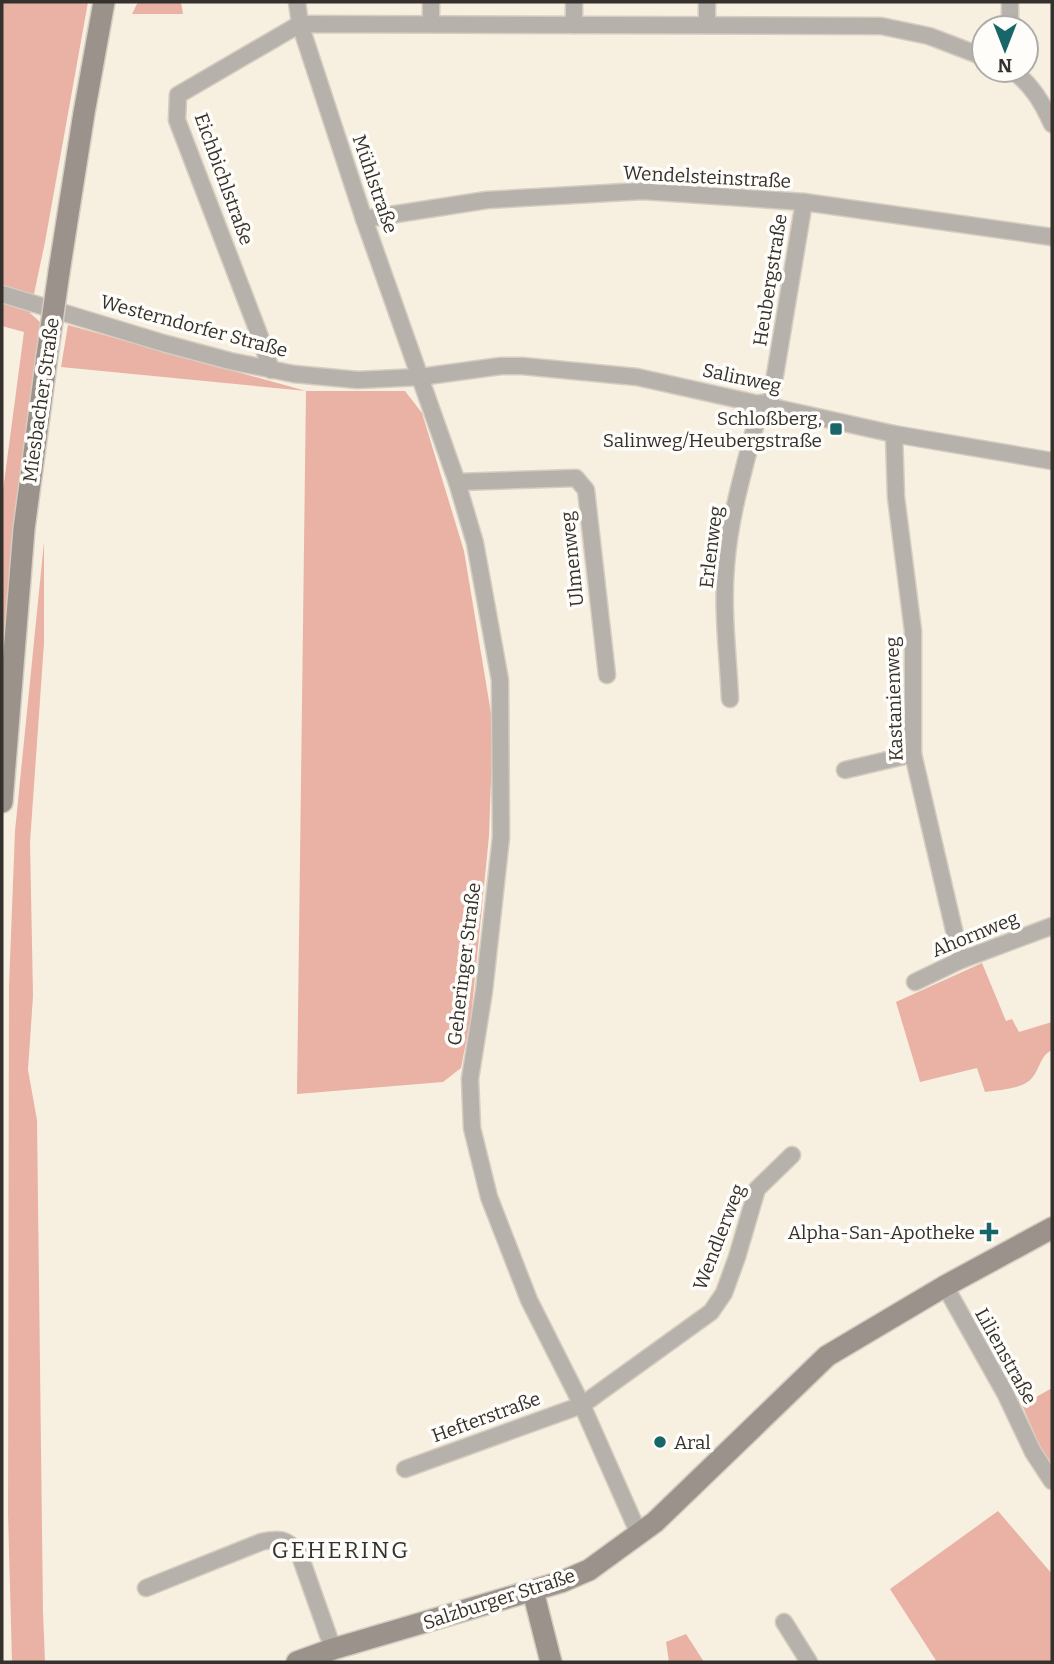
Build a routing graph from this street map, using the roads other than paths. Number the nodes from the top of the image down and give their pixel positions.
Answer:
1 (104, 2) edge
2 (297, 2) edge
3 (431, 2) edge
4 (574, 2) edge
5 (707, 2) edge
6 (300, 24) junction
7 (431, 24) junction
8 (574, 25) junction
9 (707, 25) junction
10 (970, 52) edge
11 (1028, 84) edge
12 (1052, 124) edge
13 (804, 202) junction
14 (364, 219) junction
15 (1049, 237) edge
16 (2, 294) edge
17 (271, 370) junction
18 (420, 377) junction
19 (766, 404) junction
20 (894, 434) junction
21 (1052, 461) edge
22 (457, 482) junction
23 (607, 674) dead end
24 (730, 699) dead end
25 (914, 754) junction
26 (845, 770) dead end
27 (2, 802) edge
28 (1052, 926) edge
29 (961, 960) junction
30 (915, 982) dead end
31 (792, 1155) dead end
32 (1052, 1228) edge
33 (945, 1286) junction
34 (582, 1405) junction
35 (405, 1469) dead end
36 (1052, 1481) edge
37 (639, 1534) junction
38 (146, 1588) dead end
39 (533, 1591) junction
40 (784, 1622) dead end
41 (333, 1649) junction
42 (297, 1662) edge
43 (551, 1662) edge
44 (809, 1662) edge

1 - 27 main road, Miesbacher Straße, bridge
2 - 6 street, Mühlstraße
3 - 7 street
4 - 8 street
5 - 9 street
6 - 7 street
6 - 14 street, Mühlstraße
6 - 17 street, Eichbichlstraße
7 - 8 street
8 - 9 street
9 - 10 street
11 - 12 street
13 - 14 street, Wendelsteinstraße
13 - 15 street, Wendelsteinstraße
13 - 19 street, Heubergstraße
14 - 18 street, Mühlstraße
16 - 17 street, Westerndorfer Straße
17 - 18 street, Westerndorfer Straße
18 - 19 street, Salinweg
18 - 22 street, Geheringer Straße
19 - 20 street, Salinweg
19 - 24 street, Erlenweg
20 - 21 street, Salinweg
20 - 25 street, Kastanienweg
22 - 23 street, Ulmenweg
22 - 34 street, Geheringer Straße
25 - 26 street
25 - 29 street, Kastanienweg
28 - 29 street, Ahornweg
29 - 30 street, Ahornweg
31 - 34 street, Wendlerweg
32 - 33 main road, Salzburger Straße
33 - 36 street, Lilienstraße
33 - 37 main road, Salzburger Straße
34 - 35 street, Hefterstraße
34 - 37 street, Geheringer Straße
37 - 39 main road, Salzburger Straße
38 - 41 street
39 - 41 main road, Salzburger Straße
39 - 43 main road
40 - 44 street
41 - 42 main road, Salzburger Straße

